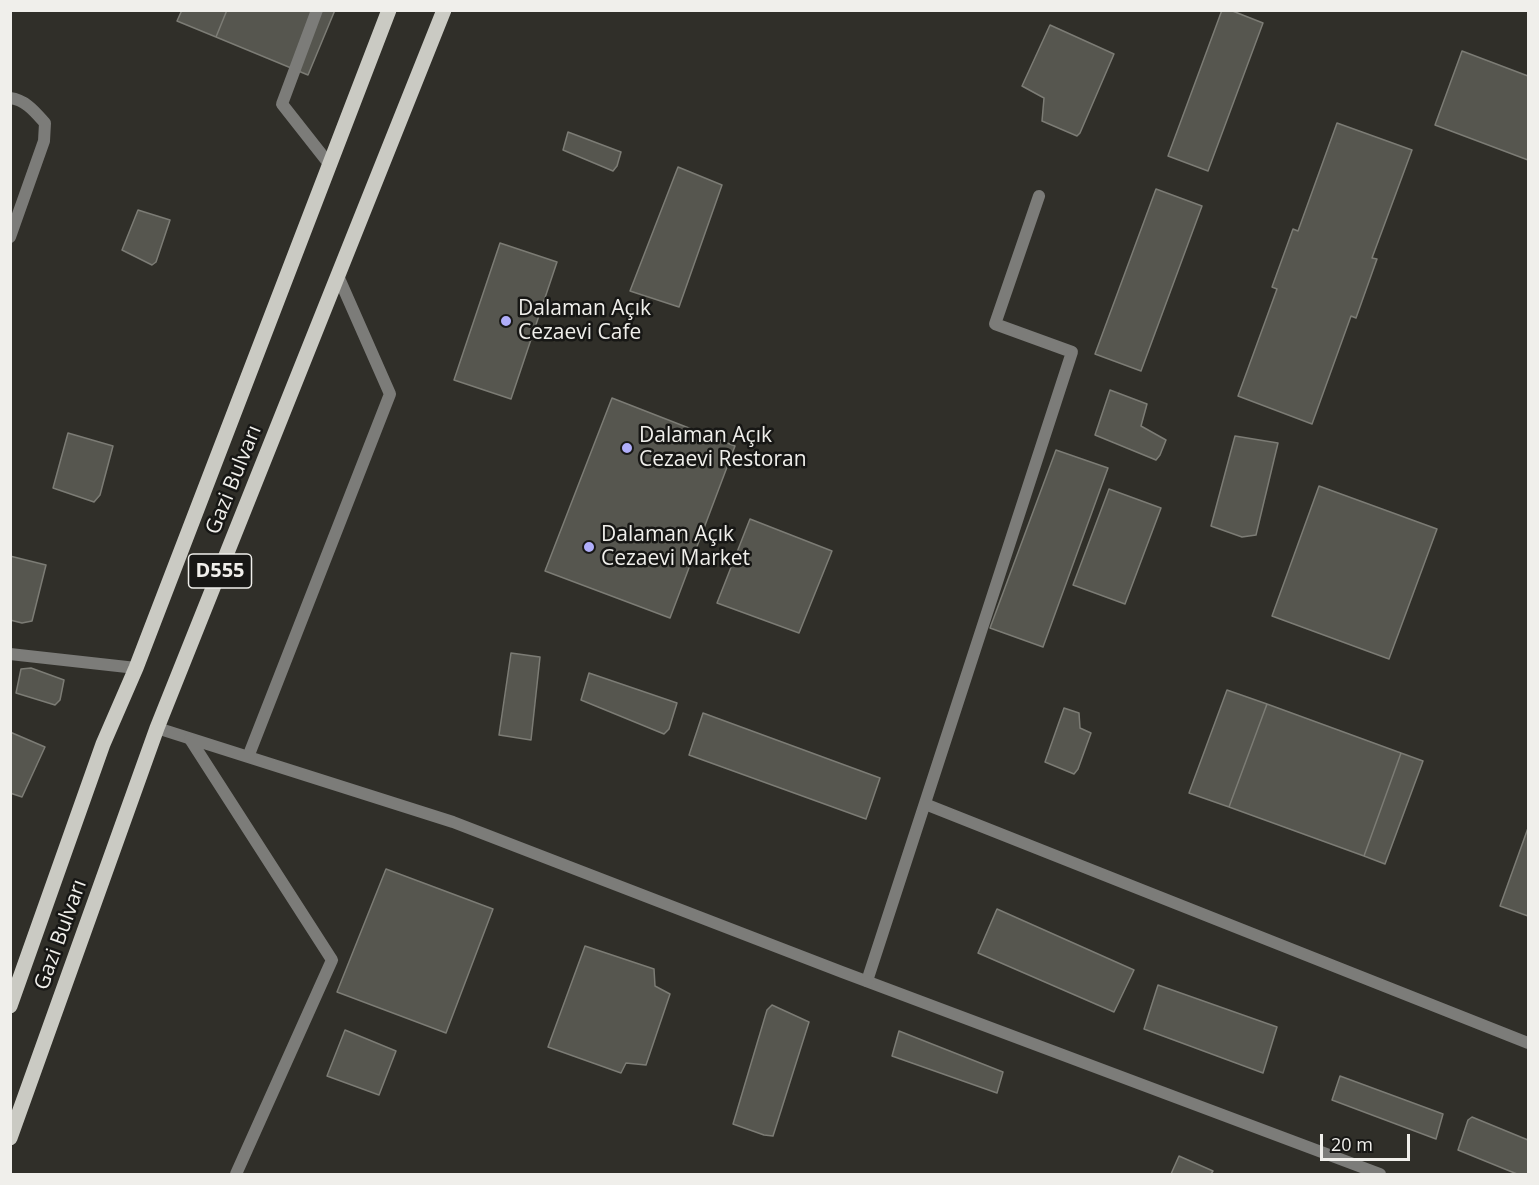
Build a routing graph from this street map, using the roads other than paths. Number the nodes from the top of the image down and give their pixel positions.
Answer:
1 (317, 10) edge
2 (389, 10) edge
3 (444, 10) edge
4 (10, 98) edge
5 (330, 165) junction
6 (1039, 196) dead end
7 (10, 237) edge
8 (338, 276) junction
9 (10, 654) edge
10 (136, 668) junction
11 (158, 728) junction
12 (190, 739) junction
13 (248, 757) junction
14 (925, 804) junction
15 (867, 981) junction
16 (10, 1006) edge
17 (1528, 1043) edge
18 (10, 1138) edge
19 (236, 1174) edge
20 (1380, 1174) edge

1 - 5 street
2 - 5 main road, Gazi Bulvarı / D555
3 - 8 main road, Gazi Bulvarı / D555
4 - 7 street
5 - 10 main road, Gazi Bulvarı / D555
6 - 14 street
8 - 11 main road, Gazi Bulvarı / D555
8 - 13 street
9 - 10 street
10 - 16 main road, Gazi Bulvarı / D555
11 - 12 street
11 - 18 main road, Gazi Bulvarı / D555
12 - 13 street
12 - 19 street
13 - 15 street
14 - 15 street
14 - 17 street
15 - 20 street

